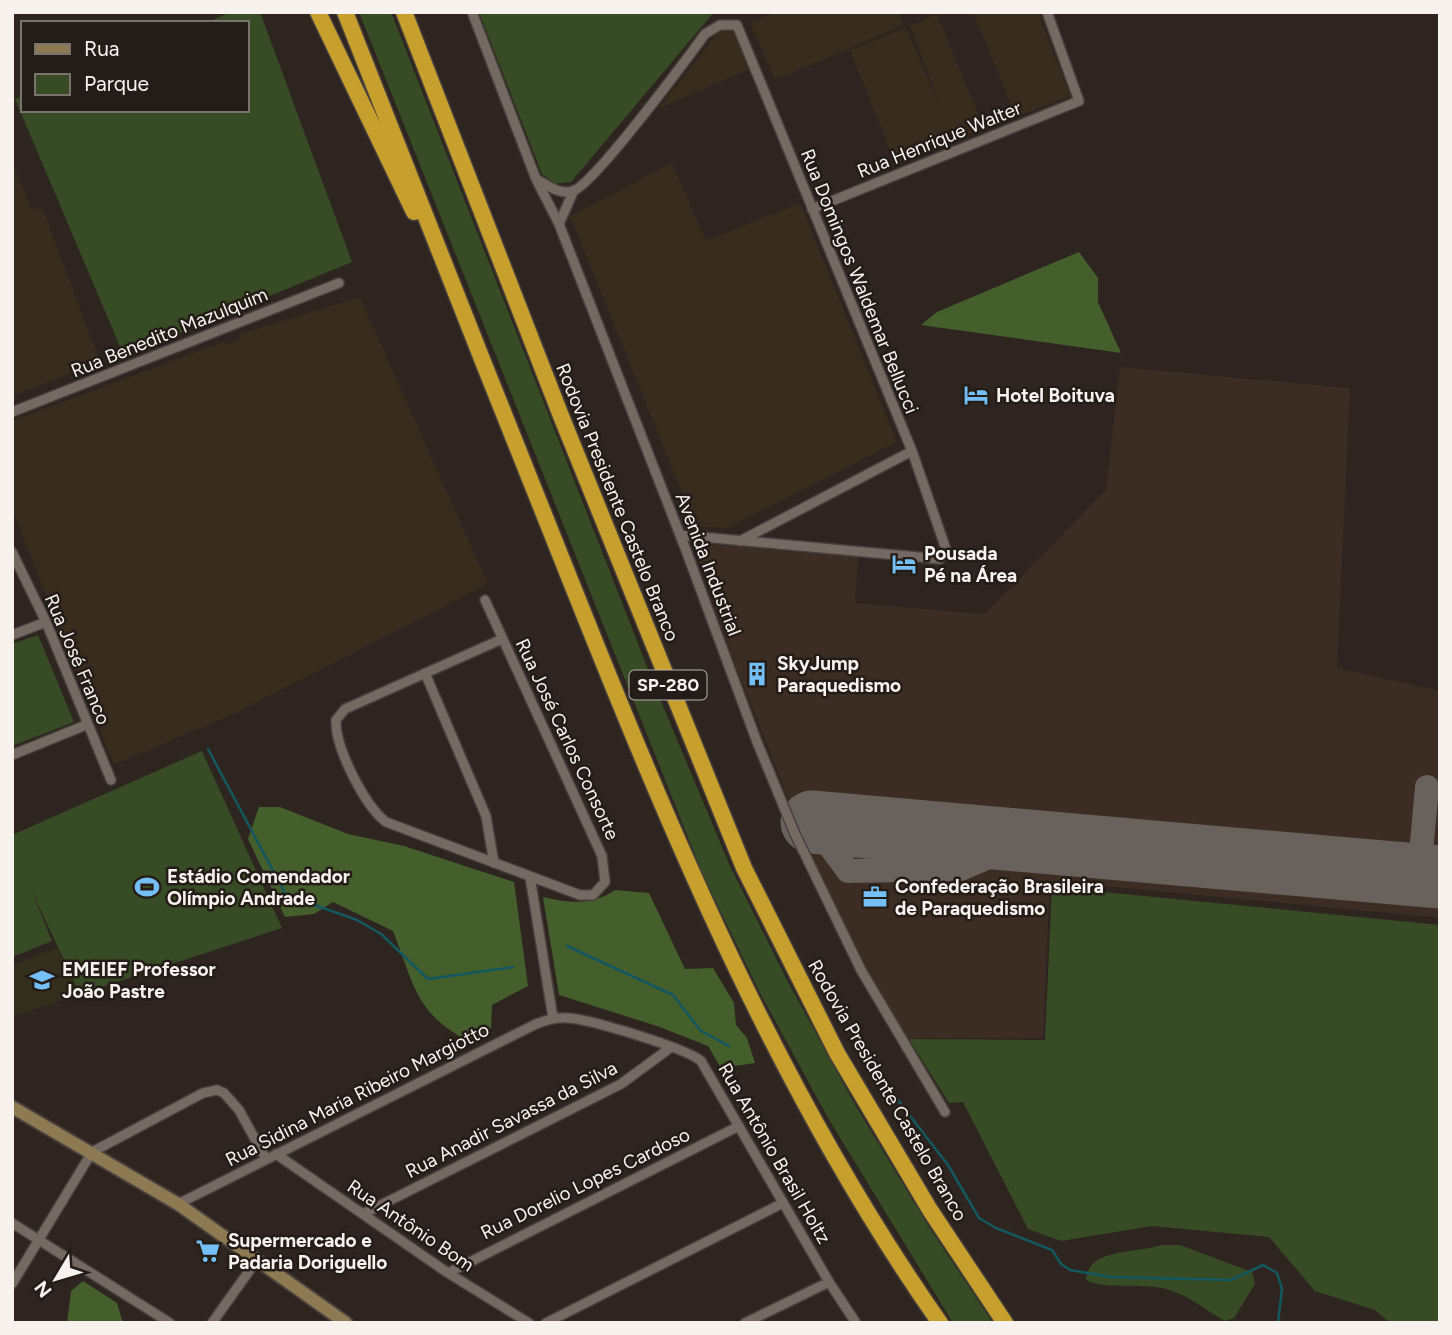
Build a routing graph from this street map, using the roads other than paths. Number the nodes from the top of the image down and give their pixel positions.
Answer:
1 (318, 12) edge
2 (345, 12) edge
3 (472, 12) edge
4 (1048, 12) edge
5 (405, 14) edge
6 (536, 179) junction
7 (574, 190) junction
8 (812, 209) junction
9 (559, 224) junction
10 (339, 283) dead end
11 (459, 301) junction
12 (12, 412) edge
13 (912, 451) junction
14 (680, 535) junction
15 (739, 542) junction
16 (12, 552) edge
17 (485, 600) dead end
18 (46, 622) junction
19 (12, 635) edge
20 (502, 639) junction
21 (425, 673) junction
22 (86, 725) junction
23 (12, 755) edge
24 (111, 780) dead end
25 (494, 863) junction
26 (530, 877) junction
27 (554, 1018) junction
28 (670, 1048) junction
29 (12, 1107) edge
30 (945, 1112) dead end
31 (739, 1126) junction
32 (92, 1152) junction
33 (276, 1154) junction
34 (265, 1159) junction
35 (178, 1203) junction
36 (783, 1203) junction
37 (363, 1214) junction
38 (12, 1223) edge
39 (40, 1239) junction
40 (257, 1260) junction
41 (448, 1273) junction
42 (829, 1282) junction
43 (12, 1284) edge
44 (526, 1322) edge
45 (170, 1323) edge
46 (212, 1323) edge
47 (346, 1323) edge
48 (546, 1323) edge
49 (745, 1323) edge
50 (856, 1323) edge
51 (940, 1323) edge
52 (1006, 1323) edge

1 - 11 highway
2 - 11 highway, SP-280
3 - 6 street, Avenida Industrial
4 - 8 street, Rua Henrique Walter
5 - 52 highway, Rodovia Presidente Castelo Branco / SP-280
6 - 7 street
6 - 9 street, Avenida Industrial
7 - 8 street, Rua Domingos Waldemar Bellucci
7 - 9 street
8 - 13 street, Rua Domingos Waldemar Bellucci
9 - 14 street, Avenida Industrial
10 - 12 street, Rua Benedito Mazulquim
11 - 51 highway, SP-280
13 - 15 street
13 - 15 street, Rua Domingos Waldemar Bellucci
14 - 15 street
14 - 30 street, Avenida Industrial
16 - 18 street, Rua José Franco
17 - 20 street, Rua José Carlos Consorte
18 - 19 street
18 - 22 street, Rua José Franco
20 - 21 street
20 - 26 street, Rua José Carlos Consorte
21 - 25 street
21 - 25 street
22 - 23 street
22 - 24 street, Rua José Franco
25 - 26 street
26 - 27 street
27 - 28 street, Rua Antônio Brasil Holtz
27 - 33 street, Rua Sidina Maria Ribeiro Margiotto
28 - 31 street, Rua Antônio Brasil Holtz
28 - 37 street, Rua Anadir Savassa da Silva
29 - 32 main road
31 - 36 street, Rua Antônio Brasil Holtz
31 - 41 street, Rua Dorelio Lopes Cardoso
32 - 34 street
32 - 35 main road
32 - 39 street
33 - 34 street, Rua Sidina Maria Ribeiro Margiotto
33 - 37 street, Rua Antônio Bom
34 - 35 street, Rua Sidina Maria Ribeiro Margiotto
35 - 40 main road
36 - 42 street, Rua Antônio Brasil Holtz
36 - 48 street
37 - 41 street, Rua Antônio Bom
38 - 39 street
39 - 43 street
39 - 45 street
40 - 46 street
40 - 47 main road
41 - 44 street, Rua Antônio Bom
42 - 49 street
42 - 50 street, Rua Antônio Brasil Holtz

